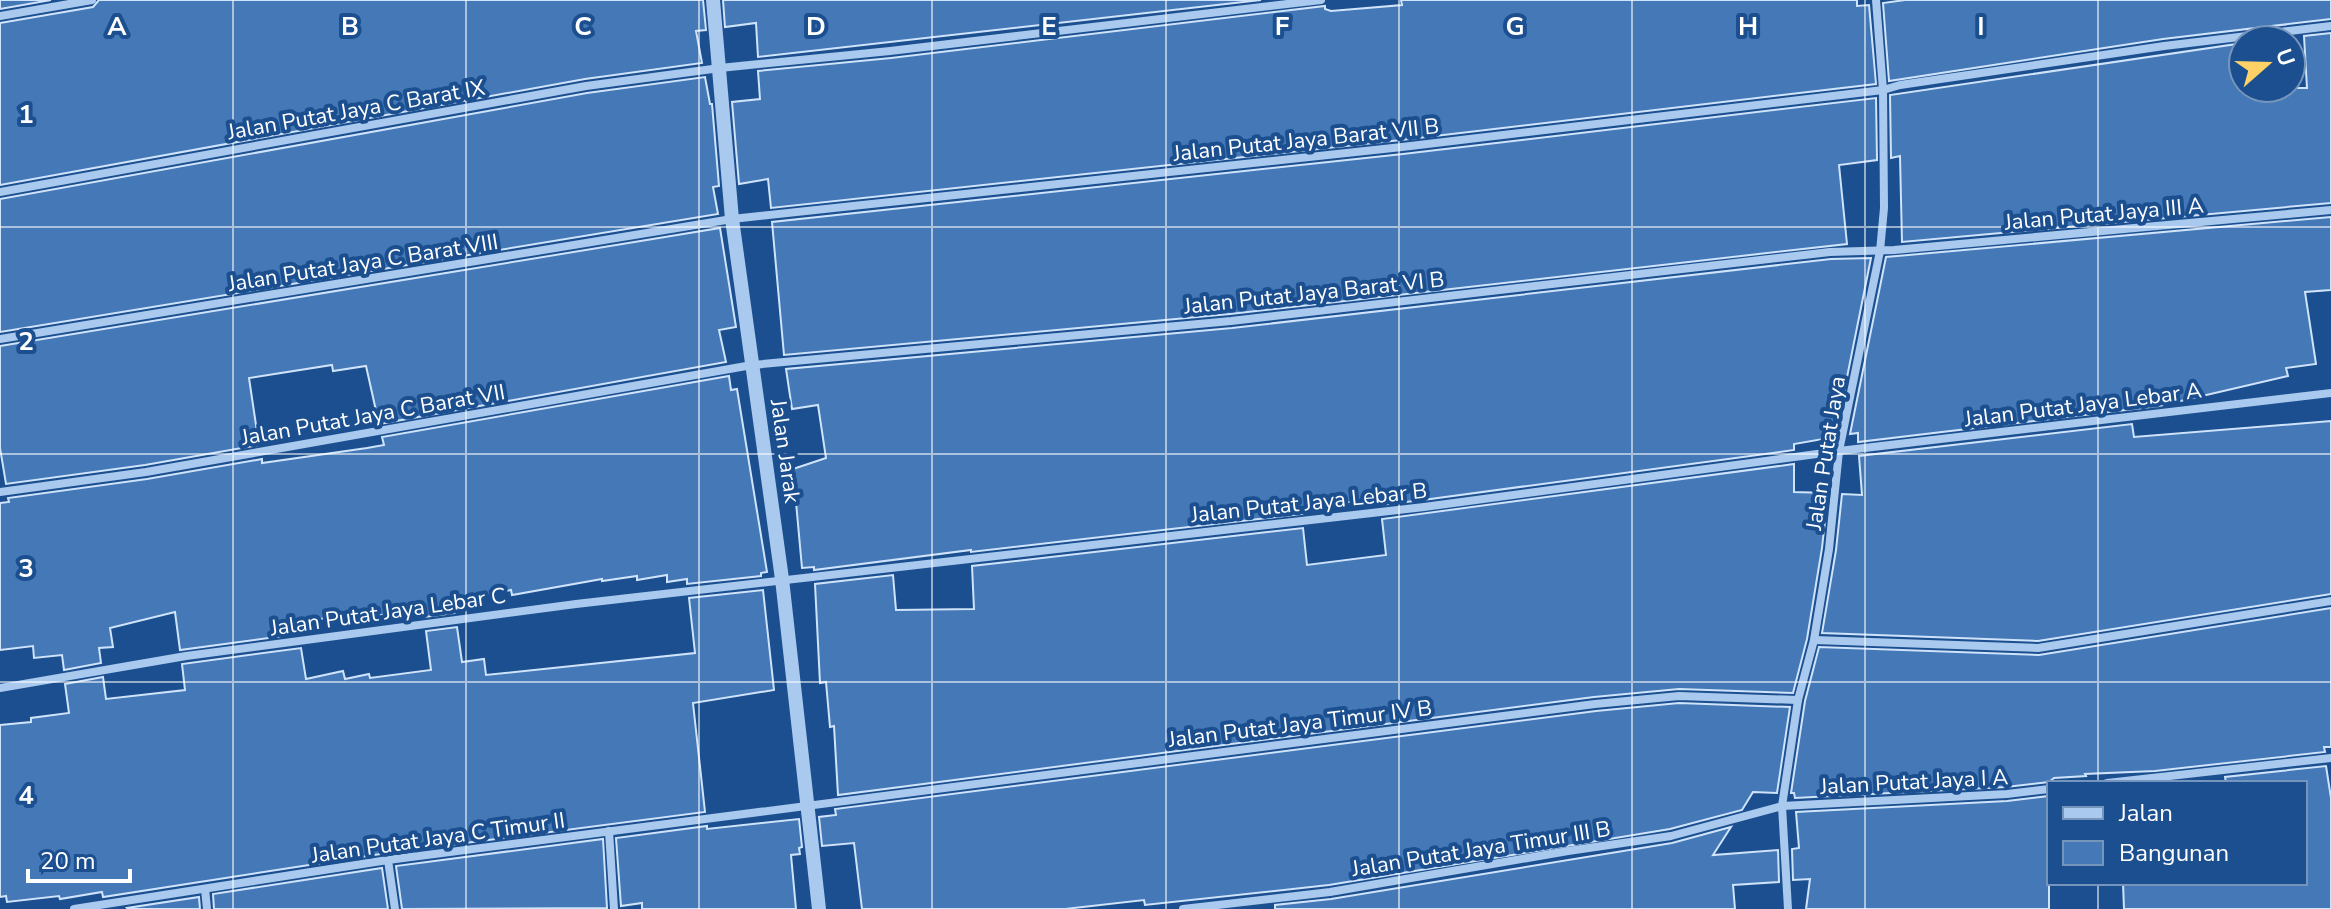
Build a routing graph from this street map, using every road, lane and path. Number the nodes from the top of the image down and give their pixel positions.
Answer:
1 (92, 0) edge
2 (713, 0) edge
3 (1321, 0) edge
4 (1876, 0) edge
5 (0, 16) edge
6 (2331, 26) edge
7 (720, 68) junction
8 (1883, 90) junction
9 (0, 192) edge
10 (2331, 210) edge
11 (732, 219) junction
12 (1880, 251) junction
13 (0, 339) edge
14 (752, 365) junction
15 (2331, 393) edge
16 (1839, 451) junction
17 (0, 492) edge
18 (782, 579) junction
19 (2331, 601) edge
20 (1814, 640) junction
21 (0, 688) edge
22 (1798, 700) junction
23 (2331, 758) edge
24 (2125, 781) edge
25 (2047, 789) edge
26 (807, 805) junction
27 (1782, 806) junction
28 (609, 831) junction
29 (388, 860) junction
30 (205, 889) junction
31 (74, 909) edge
32 (207, 909) edge
33 (395, 909) edge
34 (614, 909) edge
35 (819, 909) edge
36 (1183, 909) edge
37 (1788, 909) edge

1 - 5 street
2 - 7 street, Jalan Jarak
3 - 7 street, Jalan Putat Jaya C Barat IX
4 - 8 street, Jalan Putat Jaya
6 - 8 street, Jalan Putat Jaya Barat VII B
7 - 9 street, Jalan Putat Jaya C Barat IX
7 - 11 street, Jalan Jarak
8 - 11 street, Jalan Putat Jaya Barat VII B
8 - 12 street, Jalan Putat Jaya
10 - 12 street, Jalan Putat Jaya III A
11 - 13 street, Jalan Putat Jaya C Barat VIII
11 - 14 street, Jalan Jarak
12 - 14 street, Jalan Putat Jaya Barat VI B
12 - 16 street, Jalan Putat Jaya
14 - 17 street, Jalan Putat Jaya C Barat VII
14 - 18 street, Jalan Jarak
15 - 16 street, Jalan Putat Jaya Lebar A
16 - 18 street, Jalan Putat Jaya Lebar B
16 - 20 street, Jalan Putat Jaya
18 - 21 street, Jalan Putat Jaya Lebar C
18 - 26 street, Jalan Jarak
19 - 20 street
20 - 22 street, Jalan Putat Jaya
22 - 26 street, Jalan Putat Jaya Timur IV B
22 - 27 street, Jalan Putat Jaya
23 - 24 street
25 - 27 street, Jalan Putat Jaya I A
26 - 28 street, Jalan Putat Jaya C Timur II
26 - 35 street, Jalan Jarak
27 - 36 street, Jalan Putat Jaya Timur III B
27 - 37 street, Jalan Putat Jaya
28 - 29 street, Jalan Putat Jaya C Timur II
28 - 34 street
29 - 30 street, Jalan Putat Jaya C Timur II
29 - 33 street
30 - 31 street, Jalan Putat Jaya C Timur II
30 - 32 street

